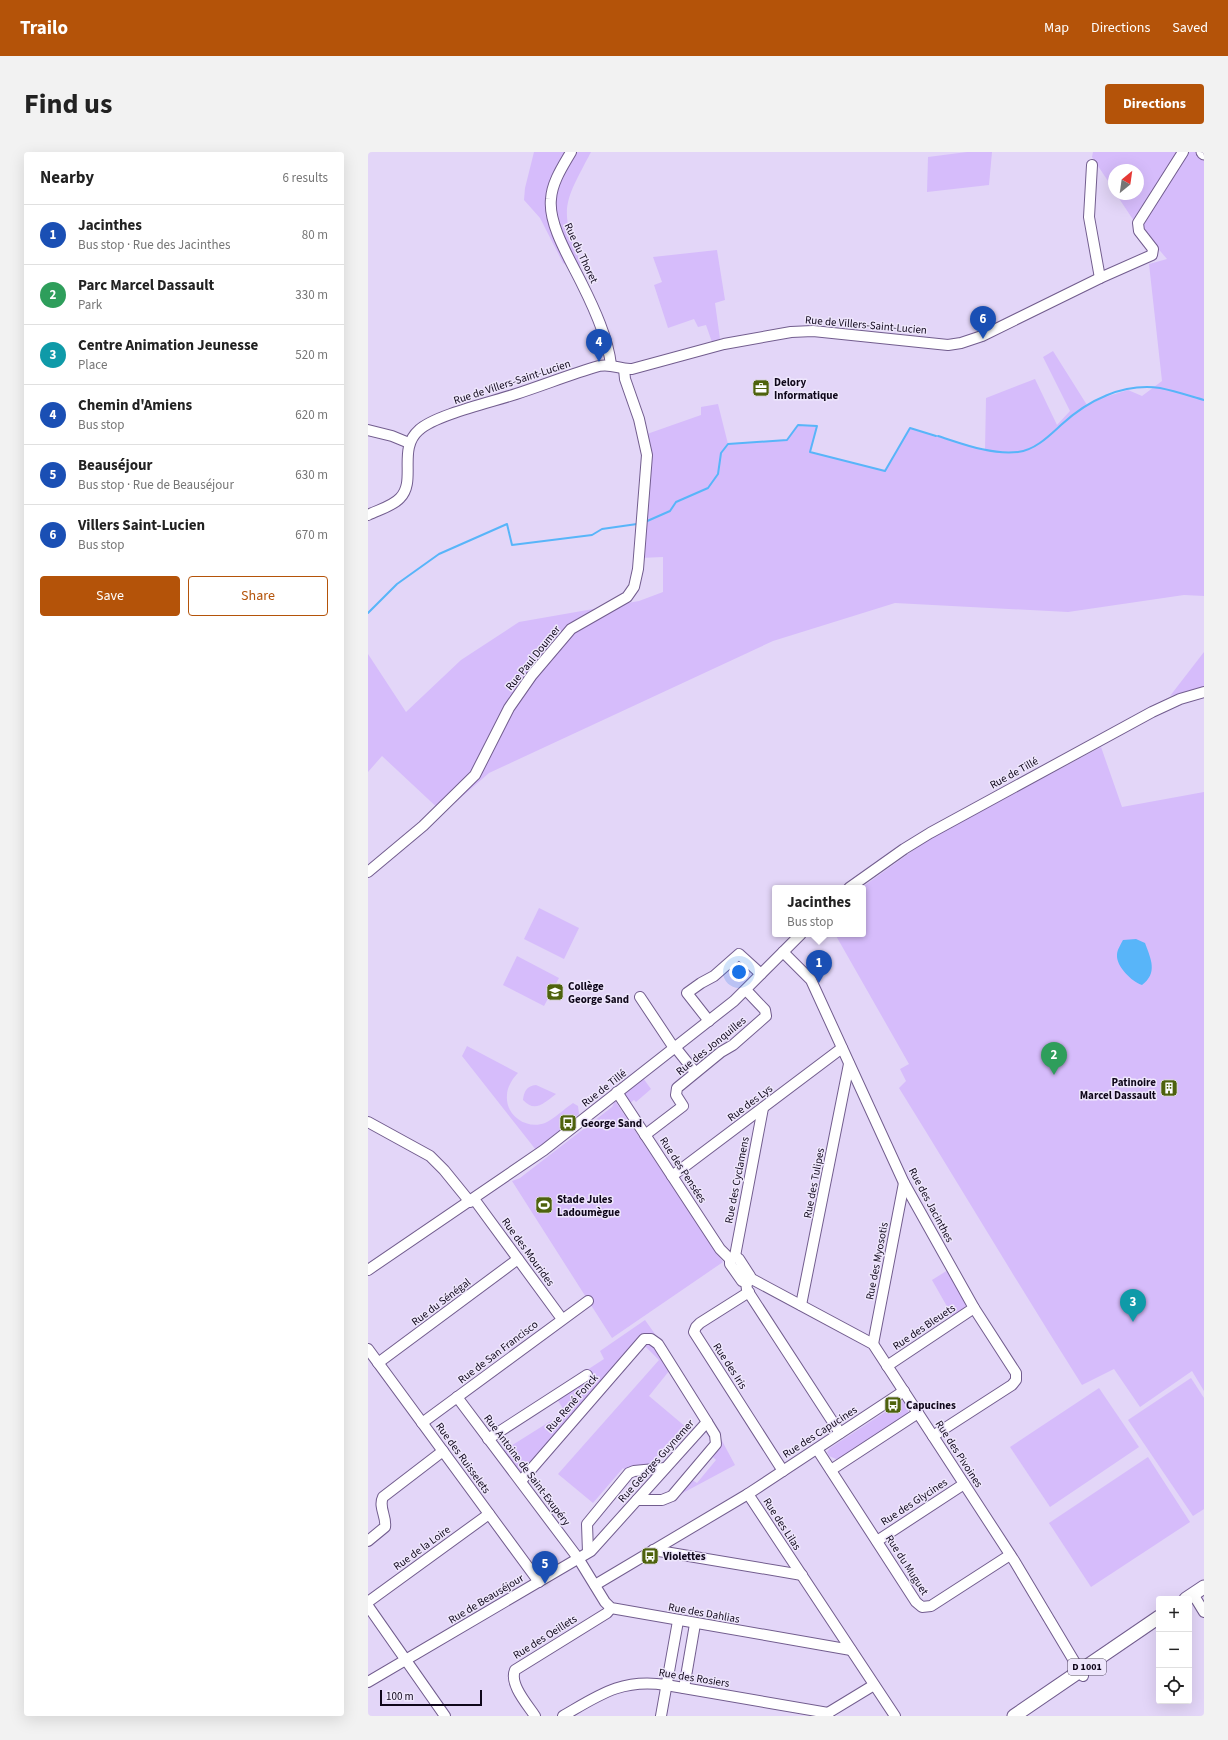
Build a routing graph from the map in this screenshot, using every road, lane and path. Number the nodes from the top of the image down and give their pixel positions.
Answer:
1 (571, 152) edge
2 (1182, 154) edge
3 (1092, 165) dead end
4 (1100, 278) junction
5 (611, 365) junction
6 (624, 369) junction
7 (368, 430) edge
8 (409, 443) junction
9 (368, 515) edge
10 (1201, 693) edge
11 (368, 872) edge
12 (853, 885) edge
13 (798, 937) edge
14 (783, 952) junction
15 (761, 974) junction
16 (746, 990) junction
17 (640, 997) dead end
18 (709, 1021) junction
19 (675, 1047) junction
20 (842, 1048) junction
21 (849, 1064) junction
22 (695, 1072) junction
23 (617, 1092) junction
24 (763, 1108) junction
25 (368, 1122) edge
26 (645, 1135) junction
27 (672, 1176) junction
28 (904, 1183) junction
29 (472, 1200) junction
30 (732, 1258) junction
31 (518, 1259) junction
32 (369, 1266) edge
33 (748, 1284) junction
34 (588, 1302) dead end
35 (801, 1305) junction
36 (974, 1308) junction
37 (562, 1319) junction
38 (642, 1340) joint
39 (873, 1344) junction
40 (368, 1349) edge
41 (378, 1363) junction
42 (887, 1366) junction
43 (587, 1375) dead end
44 (904, 1391) junction
45 (457, 1397) junction
46 (918, 1413) junction
47 (707, 1422) junction
48 (422, 1423) junction
49 (840, 1433) junction
50 (933, 1436) junction
51 (488, 1439) junction
52 (817, 1449) junction
53 (443, 1451) junction
54 (665, 1468) junction
55 (831, 1470) junction
56 (783, 1471) junction
57 (520, 1481) junction
58 (964, 1484) junction
59 (748, 1494) junction
60 (637, 1500) junction
61 (489, 1514) junction
62 (368, 1541) edge
63 (877, 1541) junction
64 (653, 1550) junction
65 (588, 1552) junction
66 (1010, 1555) junction
67 (578, 1558) junction
68 (802, 1575) junction
69 (539, 1582) junction
70 (595, 1585) junction
71 (1204, 1587) edge
72 (1194, 1598) edge
73 (368, 1602) edge
74 (368, 1606) edge
75 (611, 1608) junction
76 (1204, 1612) edge
77 (1156, 1619) edge
78 (678, 1621) junction
79 (695, 1624) junction
80 (1156, 1627) edge
81 (852, 1650) junction
82 (406, 1660) junction
83 (1082, 1673) junction
84 (368, 1682) edge
85 (666, 1685) junction
86 (874, 1685) junction
87 (684, 1688) junction
88 (826, 1714) edge
89 (445, 1716) edge
90 (535, 1716) edge
91 (563, 1716) edge
92 (661, 1716) edge
93 (895, 1716) edge
94 (1014, 1716) edge
95 (1023, 1716) edge

1 - 5 street, Rue du Thoret
2 - 4 street, Rue de Villers-Saint-Lucien
3 - 4 street
4 - 6 street, Rue de Villers-Saint-Lucien
5 - 6 street, Rue de Villers-Saint-Lucien
5 - 8 street, Rue de Villers-Saint-Lucien
6 - 11 street, Rue Paul Doumer
7 - 8 street
8 - 9 street
10 - 12 street, Rue de Tillé
13 - 14 street, Rue de Tillé
14 - 15 street, Rue de Tillé
14 - 20 street, Rue des Jacinthes
15 - 16 street, Rue de Tillé
15 - 18 street
16 - 18 street, Rue de Tillé
16 - 22 street, Rue des Jonquilles
17 - 19 street
18 - 19 street, Rue de Tillé
19 - 22 street
19 - 23 street, Rue de Tillé
20 - 21 street, Rue des Jacinthes
20 - 24 street, Rue des Lys
21 - 28 street, Rue des Jacinthes
21 - 35 street, Rue des Tulipes
22 - 26 street, Rue des Jonquilles
23 - 26 street, Rue des Pensées
23 - 29 street, Rue de Tillé
24 - 27 street, Rue des Lys
24 - 30 street, Rue des Cyclamens
25 - 29 street, Rue des Mourides
26 - 27 street, Rue des Pensées
27 - 30 street, Rue des Pensées
28 - 36 street, Rue des Jacinthes
28 - 39 street, Rue des Myosotis
29 - 31 street, Rue des Mourides
29 - 32 street, Rue de Tillé
30 - 33 street, Rue des Pensées
31 - 37 street, Rue des Mourides
31 - 41 street, Rue du Sénégal
33 - 35 street, Rue des Pivoines
33 - 49 street, Rue des Pensées
33 - 56 street, Rue des Iris
34 - 37 street, Rue de San Francisco
35 - 39 street, Rue des Pivoines
36 - 42 street, Rue des Bleuets
36 - 50 street, Rue des Jacinthes
37 - 45 street, Rue de San Francisco
38 - 47 street, Rue Georges Guynemer
38 - 57 street, Rue René Fonck
39 - 42 street, Rue des Pivoines
40 - 41 street, Rue des Ruisselets
41 - 48 street, Rue des Ruisselets
42 - 44 street, Rue des Pivoines
43 - 51 street
44 - 46 street, Rue des Pivoines
44 - 49 street, Rue des Capucines
45 - 48 street, Rue de San Francisco
45 - 51 street, Rue Antoine de Saint-Exupéry
46 - 50 street, Rue des Pivoines
46 - 55 street
47 - 54 street, Rue Georges Guynemer
47 - 60 street
48 - 53 street, Rue des Ruisselets
49 - 52 street, Rue des Capucines
50 - 58 street, Rue des Pivoines
51 - 57 street, Rue Antoine de Saint-Exupéry
52 - 55 street, Rue du Muguet
52 - 56 street, Rue des Capucines
53 - 61 street, Rue des Ruisselets
53 - 62 street
54 - 60 street, Rue Georges Guynemer
54 - 65 street
55 - 63 street, Rue du Muguet
56 - 59 street, Rue des Capucines
57 - 67 street, Rue Antoine de Saint-Exupéry
58 - 63 street, Rue des Glycines
58 - 66 street, Rue des Pivoines
59 - 64 street, Rue des Lilas
59 - 68 street, Rue des Lilas
60 - 65 street, Rue Georges Guynemer
61 - 69 street, Rue des Ruisselets
61 - 73 street, Rue de la Loire
63 - 66 street, Rue du Muguet
64 - 68 street
64 - 70 street, Rue des Lilas
65 - 67 street, Rue Georges Guynemer
66 - 83 street, Rue des Pivoines
67 - 69 street, Rue de Beauséjour
67 - 70 street
68 - 81 street, Rue des Lilas
69 - 82 street, Rue de Beauséjour
70 - 75 street
71 - 72 main road
72 - 76 street
74 - 82 street
75 - 78 street, Rue des Dahlias
75 - 90 street, Rue des Oeillets
77 - 83 main road, D 1001
78 - 79 street, Rue des Dahlias
78 - 85 street
79 - 81 street, Rue des Dahlias
79 - 87 street
80 - 83 main road, D 1001
81 - 86 street, Rue des Lilas
82 - 84 street, Rue de Beauséjour
82 - 89 street
83 - 94 main road, D 1001
83 - 95 main road, D 1001
85 - 87 street, Rue des Rosiers
85 - 91 street, Rue des Rosiers
85 - 92 street
86 - 88 street
86 - 93 street, Rue des Lilas
87 - 88 street, Rue des Rosiers

